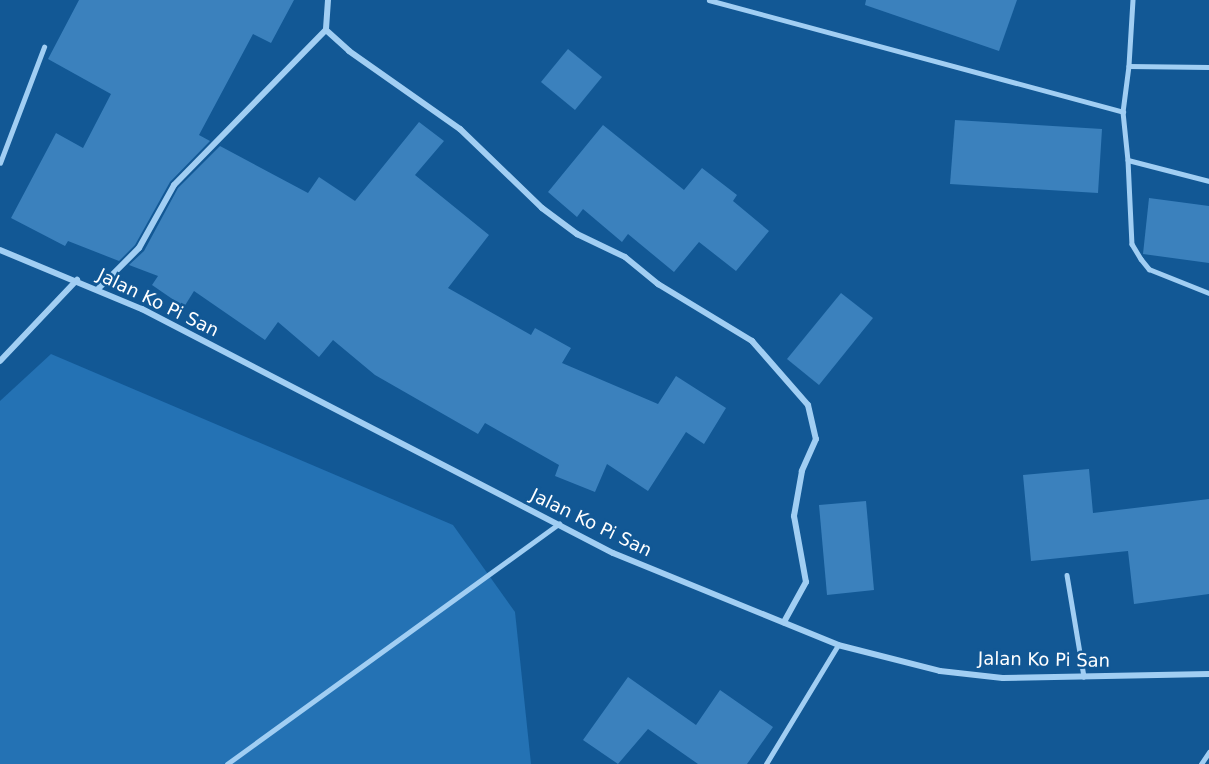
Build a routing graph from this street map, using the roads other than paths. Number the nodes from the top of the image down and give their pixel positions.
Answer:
1 (328, 0) edge
2 (709, 0) edge
3 (1133, 0) edge
4 (326, 30) junction
5 (44, 47) dead end
6 (1129, 66) junction
7 (1209, 67) edge
8 (1123, 112) junction
9 (1128, 160) junction
10 (0, 163) edge
11 (1209, 180) edge
12 (0, 250) edge
13 (77, 280) junction
14 (98, 290) junction
15 (1209, 293) edge
16 (0, 362) edge
17 (559, 524) junction
18 (1067, 575) dead end
19 (784, 622) junction
20 (838, 645) junction
21 (1209, 674) edge
22 (1084, 677) junction
23 (1209, 752) edge
24 (227, 764) edge
25 (766, 764) edge
26 (1201, 764) edge

1 - 4 street
2 - 8 lane
3 - 6 lane
4 - 14 street
4 - 19 street
5 - 10 lane
6 - 7 lane
6 - 8 lane
8 - 9 lane
9 - 11 lane
9 - 15 lane
12 - 13 street, Jalan Ko Pi San
13 - 14 street, Jalan Ko Pi San
13 - 16 street
14 - 17 street, Jalan Ko Pi San
17 - 19 street, Jalan Ko Pi San
17 - 24 lane
18 - 22 lane
19 - 20 street, Jalan Ko Pi San
20 - 22 street, Jalan Ko Pi San
20 - 25 lane
21 - 22 street, Jalan Ko Pi San
23 - 26 lane

